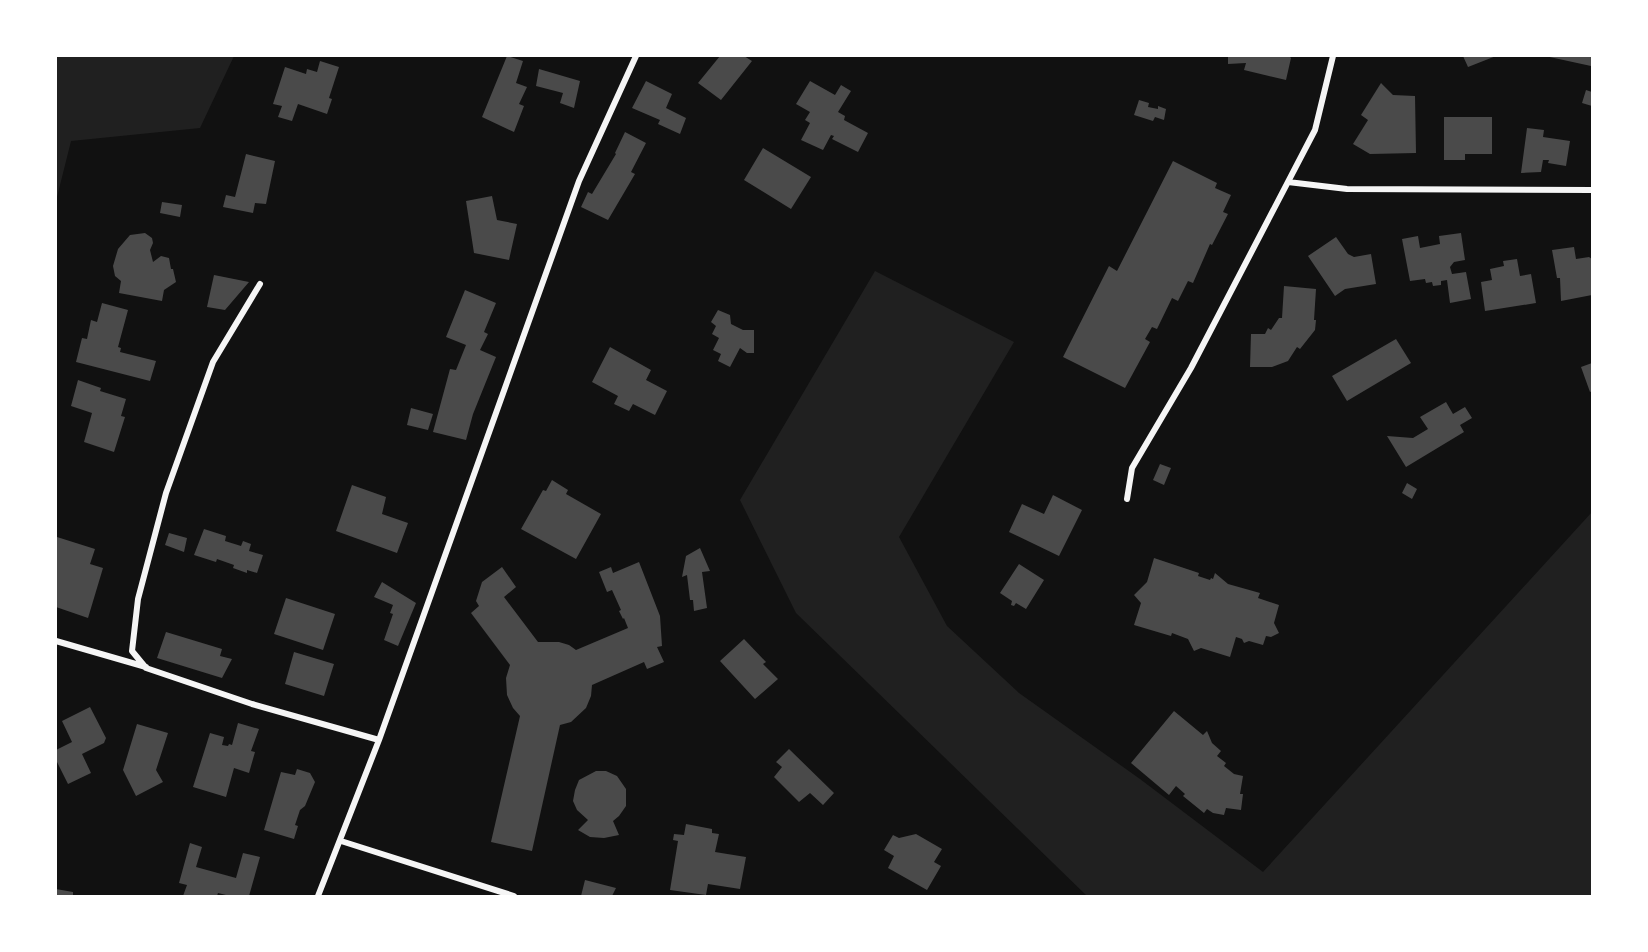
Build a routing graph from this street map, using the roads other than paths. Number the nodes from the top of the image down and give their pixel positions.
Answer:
1 (636, 56) edge
2 (1333, 56) edge
3 (1288, 182) junction
4 (1593, 190) edge
5 (260, 285) dead end
6 (1127, 499) dead end
7 (56, 641) edge
8 (146, 668) junction
9 (379, 740) junction
10 (340, 841) junction
11 (318, 897) edge
12 (514, 897) edge

1 - 9 street
2 - 3 street
3 - 4 street
3 - 6 street
5 - 8 street
7 - 8 street
8 - 9 street
9 - 10 street
10 - 11 street
10 - 12 street

